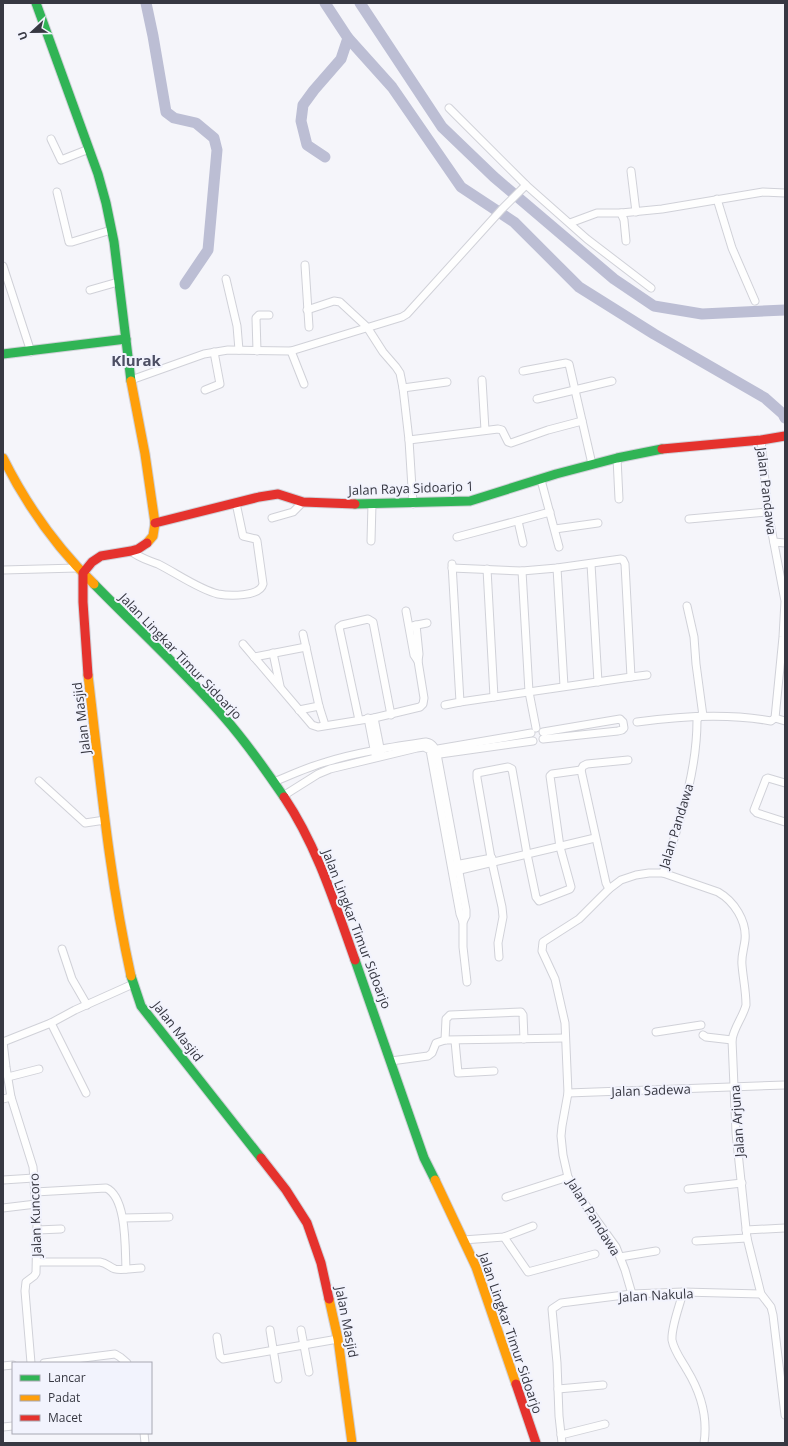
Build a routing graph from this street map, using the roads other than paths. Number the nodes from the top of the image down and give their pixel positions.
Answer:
1 (36, 3) edge
2 (449, 108) dead end
3 (51, 139) dead end
4 (89, 149) junction
5 (631, 171) dead end
6 (524, 187) junction
7 (58, 192) dead end
8 (785, 193) edge
9 (717, 199) junction
10 (636, 212) junction
11 (621, 213) junction
12 (570, 223) junction
13 (112, 230) junction
14 (626, 240) dead end
15 (305, 265) dead end
16 (3, 266) edge
17 (226, 279) dead end
18 (118, 282) junction
19 (651, 288) dead end
20 (90, 290) dead end
21 (755, 301) dead end
22 (307, 310) junction
23 (269, 315) dead end
24 (309, 327) dead end
25 (367, 327) junction
26 (126, 339) junction
27 (239, 350) junction
28 (257, 351) junction
29 (290, 351) junction
30 (31, 352) junction
31 (214, 352) junction
32 (3, 354) edge
33 (523, 372) dead end
34 (131, 380) junction
35 (482, 380) dead end
36 (612, 381) dead end
37 (447, 382) dead end
38 (304, 384) dead end
39 (403, 388) junction
40 (575, 389) junction
41 (204, 390) dead end
42 (537, 399) dead end
43 (582, 421) junction
44 (485, 430) junction
45 (785, 436) edge
46 (409, 440) junction
47 (761, 440) junction
48 (3, 458) edge
49 (617, 458) junction
50 (592, 464) junction
51 (541, 480) junction
52 (619, 499) dead end
53 (304, 502) junction
54 (236, 503) junction
55 (372, 504) junction
56 (413, 504) junction
57 (550, 512) junction
58 (768, 512) junction
59 (272, 518) dead end
60 (689, 519) dead end
61 (518, 521) junction
62 (155, 523) junction
63 (598, 523) dead end
64 (555, 529) junction
65 (457, 537) dead end
66 (371, 541) dead end
67 (774, 542) junction
68 (523, 543) dead end
69 (785, 543) edge
70 (559, 547) dead end
71 (130, 551) junction
72 (781, 562) edge
73 (591, 564) junction
74 (557, 568) junction
75 (488, 569) junction
76 (3, 570) edge
77 (80, 570) junction
78 (522, 571) junction
79 (687, 606) dead end
80 (406, 611) dead end
81 (427, 623) dead end
82 (412, 626) junction
83 (303, 634) dead end
84 (244, 644) dead end
85 (306, 647) junction
86 (273, 653) junction
87 (254, 657) junction
88 (647, 675) dead end
89 (631, 677) junction
90 (598, 682) junction
91 (564, 686) junction
92 (280, 688) junction
93 (529, 692) junction
94 (494, 697) junction
95 (460, 702) junction
96 (445, 705) dead end
97 (319, 706) junction
98 (299, 710) junction
99 (391, 714) junction
100 (701, 716) junction
101 (371, 718) junction
102 (775, 718) junction
103 (359, 720) junction
104 (785, 721) edge
105 (604, 722) junction
106 (637, 722) dead end
107 (325, 725) junction
108 (606, 732) junction
109 (538, 733) junction
110 (433, 752) junction
111 (378, 753) junction
112 (628, 760) dead end
113 (328, 765) junction
114 (314, 766) junction
115 (301, 770) junction
116 (581, 770) junction
117 (318, 774) junction
118 (39, 781) dead end
119 (307, 781) junction
120 (274, 782) junction
121 (785, 783) edge
122 (284, 796) junction
123 (105, 820) junction
124 (785, 822) edge
125 (595, 838) junction
126 (560, 847) junction
127 (527, 854) junction
128 (494, 860) junction
129 (455, 868) junction
130 (663, 874) junction
131 (609, 889) junction
132 (62, 949) dead end
133 (499, 957) dead end
134 (467, 982) dead end
135 (133, 984) junction
136 (86, 1005) junction
137 (51, 1023) junction
138 (701, 1025) dead end
139 (656, 1032) dead end
140 (703, 1035) dead end
141 (565, 1038) junction
142 (524, 1039) junction
143 (445, 1040) junction
144 (732, 1040) junction
145 (455, 1041) junction
146 (3, 1042) edge
147 (391, 1061) junction
148 (39, 1069) dead end
149 (494, 1071) dead end
150 (8, 1077) junction
151 (785, 1085) edge
152 (734, 1086) junction
153 (86, 1093) dead end
154 (568, 1093) junction
155 (11, 1097) junction
156 (3, 1099) edge
157 (568, 1177) junction
158 (34, 1178) junction
159 (3, 1180) edge
160 (742, 1183) junction
161 (688, 1189) dead end
162 (35, 1192) junction
163 (506, 1197) dead end
164 (36, 1204) junction
165 (3, 1208) edge
166 (169, 1217) dead end
167 (123, 1218) junction
168 (533, 1226) dead end
169 (785, 1228) edge
170 (61, 1229) dead end
171 (37, 1230) junction
172 (746, 1230) junction
173 (504, 1237) junction
174 (747, 1238) junction
175 (463, 1240) junction
176 (696, 1241) dead end
177 (656, 1251) dead end
178 (595, 1254) dead end
179 (620, 1257) junction
180 (37, 1262) junction
181 (141, 1268) dead end
182 (126, 1269) junction
183 (683, 1292) junction
184 (632, 1294) junction
185 (761, 1294) junction
186 (270, 1330) dead end
187 (301, 1330) dead end
188 (217, 1338) dead end
189 (338, 1339) junction
190 (304, 1346) junction
191 (274, 1351) junction
192 (31, 1362) edge
193 (52, 1362) edge
194 (126, 1362) edge
195 (309, 1372) dead end
196 (278, 1379) dead end
197 (603, 1385) dead end
198 (558, 1389) junction
199 (785, 1416) edge
200 (605, 1424) dead end
201 (561, 1435) junction
202 (352, 1443) edge
203 (536, 1443) edge
204 (562, 1443) edge
205 (704, 1443) edge

1 - 4 street
2 - 6 street
3 - 4 street
4 - 13 street
5 - 10 street
6 - 12 street
6 - 25 street
7 - 13 street
8 - 9 street
9 - 10 street
9 - 21 street
10 - 11 street
11 - 12 street
11 - 14 street
12 - 19 street
13 - 18 street
15 - 22 street
16 - 30 street
17 - 27 street
18 - 20 street
18 - 26 street
22 - 24 street
22 - 25 street
23 - 28 street
25 - 29 street
25 - 39 street
26 - 30 street
26 - 34 street
27 - 28 street
27 - 31 street
28 - 29 street
29 - 38 street
30 - 32 street
31 - 34 street
31 - 41 street
33 - 40 street
34 - 62 street
35 - 44 street
36 - 40 street
37 - 39 street
39 - 46 street
40 - 42 street
40 - 43 street
43 - 44 street
43 - 50 street
44 - 46 street
45 - 47 street, Jalan Raya Sidoarjo 1
46 - 56 street
47 - 49 street, Jalan Raya Sidoarjo 1
47 - 58 street, Jalan Pandawa
48 - 77 street, Jalan Lingkar Timur Sidoarjo
49 - 50 street, Jalan Raya Sidoarjo 1
49 - 52 street
50 - 51 street, Jalan Raya Sidoarjo 1
51 - 56 street, Jalan Raya Sidoarjo 1
51 - 57 street
53 - 54 street, Jalan Raya Sidoarjo 1
53 - 55 street, Jalan Raya Sidoarjo 1
53 - 59 street
54 - 62 street, Jalan Raya Sidoarjo 1
54 - 71 street
55 - 56 street, Jalan Raya Sidoarjo 1
55 - 66 street
57 - 61 street
57 - 64 street
58 - 60 street
58 - 67 street, Jalan Pandawa
61 - 65 street
61 - 68 street
62 - 71 street
63 - 64 street
64 - 70 street
67 - 69 street
67 - 72 street, Jalan Pandawa
71 - 77 street
72 - 102 street, Jalan Pandawa
73 - 74 street
73 - 89 street
73 - 90 street
74 - 78 street
74 - 91 street
75 - 78 street
75 - 94 street
75 - 95 street
76 - 77 street
77 - 120 street, Jalan Lingkar Timur Sidoarjo
77 - 123 street, Jalan Masjid
78 - 93 street
79 - 100 street, Jalan Pandawa
80 - 82 street
81 - 82 street
82 - 99 street
83 - 85 street
84 - 87 street
85 - 86 street
85 - 97 street
86 - 87 street
86 - 92 street
87 - 92 street
88 - 89 street
89 - 90 street
90 - 91 street
91 - 93 street
92 - 98 street
93 - 94 street
93 - 109 street
94 - 95 street
95 - 96 street
97 - 98 street
97 - 107 street
98 - 107 street
99 - 101 street
99 - 103 street
100 - 102 street
100 - 106 street
100 - 130 street, Jalan Pandawa
101 - 103 street
101 - 111 street
102 - 104 street
103 - 107 street
105 - 108 street
105 - 108 street
105 - 109 street
108 - 109 street
109 - 110 street
109 - 110 street
110 - 111 street
110 - 129 street
111 - 113 street
112 - 116 street
113 - 114 street
113 - 117 street
114 - 115 street
114 - 117 street
115 - 119 street
115 - 120 street
116 - 125 street
116 - 126 street
117 - 119 street
118 - 123 street
119 - 122 street
120 - 122 street, Jalan Lingkar Timur Sidoarjo
121 - 124 street
122 - 147 street, Jalan Lingkar Timur Sidoarjo
123 - 135 street, Jalan Masjid
125 - 126 street
125 - 131 street
126 - 127 street
126 - 127 street
127 - 128 street
127 - 128 street
128 - 129 street
128 - 133 street
129 - 134 street
130 - 131 street, Jalan Pandawa
130 - 144 street, Jalan Arjuna
131 - 141 street, Jalan Pandawa
132 - 136 street
135 - 136 street
135 - 189 street, Jalan Masjid
136 - 137 street
137 - 146 street
137 - 153 street
138 - 139 street
140 - 144 street
141 - 142 street
141 - 154 street, Jalan Pandawa
142 - 143 street
142 - 145 street
143 - 145 street
143 - 147 street
144 - 152 street, Jalan Arjuna
145 - 149 street
146 - 150 street, Jalan Kuncoro
147 - 175 street, Jalan Lingkar Timur Sidoarjo
148 - 150 street
150 - 155 street, Jalan Kuncoro
151 - 152 street, Jalan Sadewa
152 - 154 street, Jalan Sadewa
152 - 160 street, Jalan Arjuna
154 - 157 street, Jalan Pandawa
155 - 156 street
155 - 158 street, Jalan Kuncoro
157 - 163 street
157 - 179 street, Jalan Pandawa
158 - 159 street
158 - 162 street, Jalan Kuncoro
160 - 161 street
160 - 172 street, Jalan Arjuna
162 - 164 street, Jalan Kuncoro
162 - 167 street
164 - 165 street
164 - 171 street, Jalan Kuncoro
166 - 167 street
167 - 182 street
168 - 173 street
169 - 172 street
170 - 171 street
171 - 180 street, Jalan Kuncoro
172 - 174 street, Jalan Arjuna
173 - 175 street
173 - 178 street
174 - 176 street
174 - 185 street, Jalan Arjuna
175 - 203 street, Jalan Lingkar Timur Sidoarjo
177 - 179 street
179 - 184 street, Jalan Pandawa
180 - 182 street
180 - 192 street, Jalan Kuncoro
181 - 182 street
183 - 184 street, Jalan Nakula
183 - 185 street, Jalan Nakula
183 - 205 street
184 - 198 street, Jalan Nakula
185 - 199 street, Jalan Arjuna
186 - 191 street
187 - 190 street
188 - 191 street
189 - 190 street
189 - 202 street, Jalan Masjid
190 - 191 street
190 - 195 street
191 - 196 street
193 - 194 street
197 - 198 street
198 - 201 street
200 - 201 street
201 - 204 street

